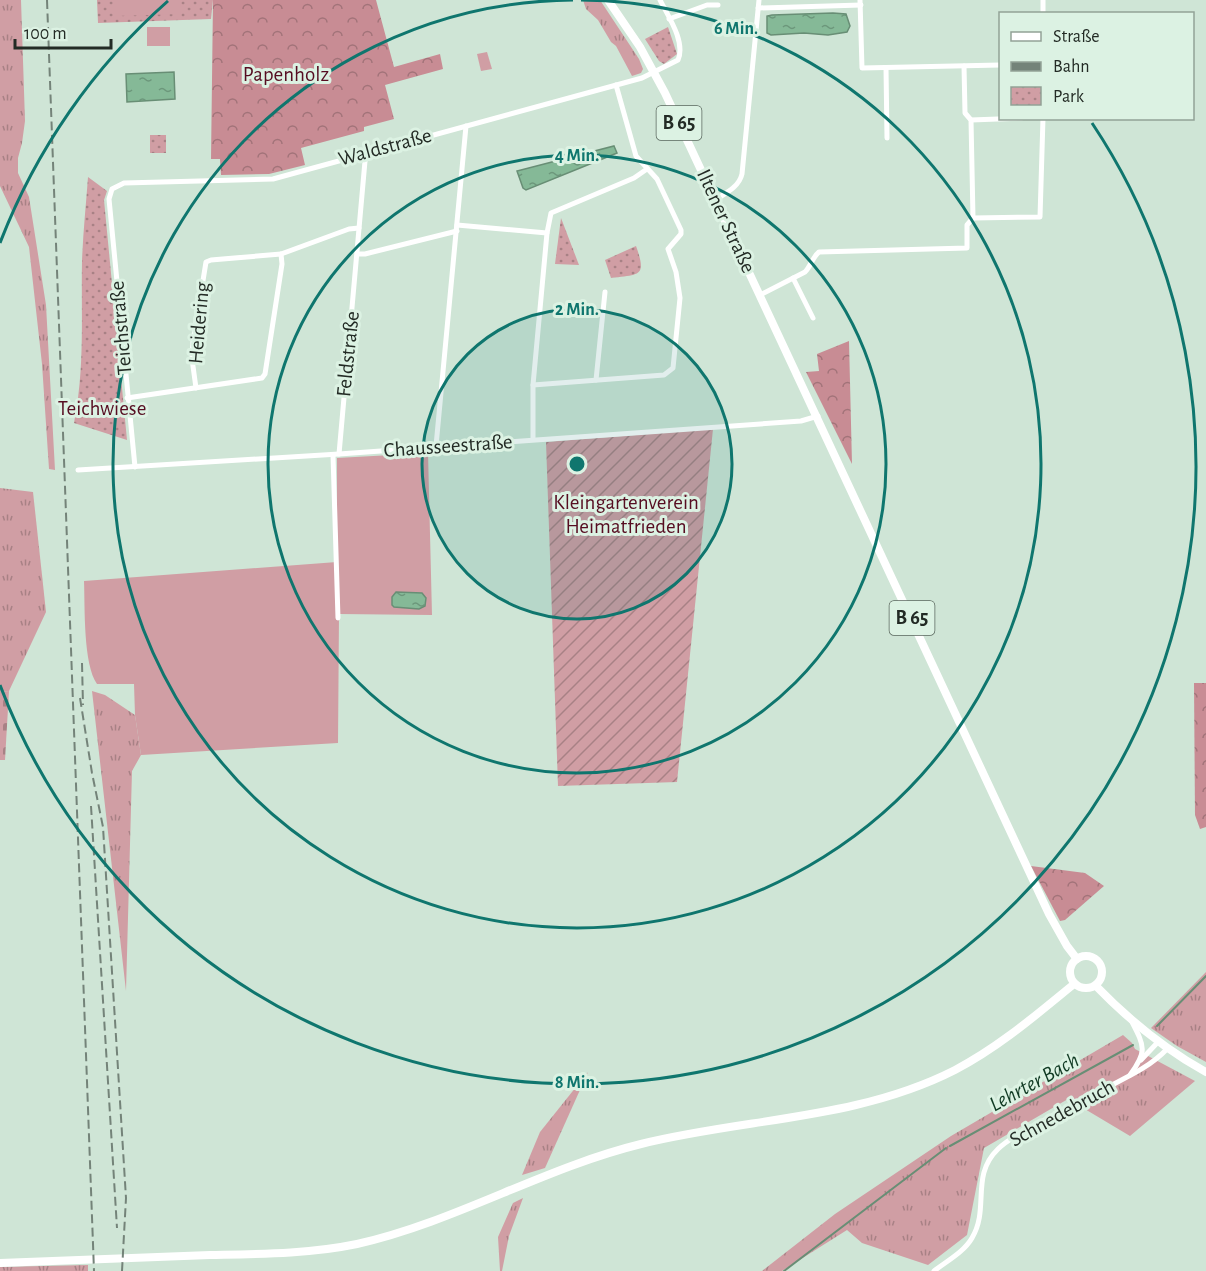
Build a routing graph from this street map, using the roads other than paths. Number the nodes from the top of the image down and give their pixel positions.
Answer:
1 (608, 0) edge
2 (660, 0) edge
3 (759, 0) edge
4 (860, 3) edge
5 (718, 5) dead end
6 (758, 8) junction
7 (669, 18) junction
8 (999, 65) edge
9 (964, 66) junction
10 (886, 68) junction
11 (655, 72) junction
12 (616, 85) junction
13 (999, 119) edge
14 (971, 120) junction
15 (1043, 120) edge
16 (466, 126) junction
17 (887, 138) dead end
18 (364, 153) junction
19 (647, 169) junction
20 (112, 189) joint
21 (715, 200) junction
22 (973, 218) junction
23 (359, 228) junction
24 (457, 228) junction
25 (547, 233) junction
26 (281, 254) junction
27 (358, 254) junction
28 (794, 278) junction
29 (605, 292) dead end
30 (760, 295) junction
31 (813, 318) dead end
32 (596, 380) junction
33 (533, 385) junction
34 (196, 388) junction
35 (127, 398) junction
36 (818, 416) junction
37 (533, 439) junction
38 (436, 446) junction
39 (336, 455) junction
40 (135, 467) junction
41 (78, 470) dead end
42 (338, 618) dead end
43 (1077, 959) junction
44 (1074, 984) junction
45 (1096, 986) junction
46 (1132, 1021) junction
47 (1158, 1042) junction
48 (1167, 1048) junction
49 (1141, 1060) junction
50 (1206, 1072) edge
51 (1129, 1077) junction
52 (0, 1263) edge
53 (934, 1271) edge

1 - 11 main road, Iltener Straße / B 65
2 - 7 street
3 - 6 street
4 - 6 street
4 - 10 street
5 - 7 street
6 - 21 street
7 - 11 street, Waldstraße
8 - 9 street
9 - 10 street
9 - 14 street
10 - 17 street
11 - 12 street, Waldstraße
11 - 21 main road, Iltener Straße / B 65
12 - 16 street, Waldstraße
12 - 19 street
13 - 14 street
14 - 22 street
15 - 22 street
16 - 18 street, Waldstraße
16 - 24 street
18 - 20 street, Waldstraße
18 - 23 street, Feldstraße
19 - 25 street
19 - 32 street
20 - 35 street, Teichstraße
21 - 30 main road, Iltener Straße / B 65
22 - 28 street
23 - 26 street, Heidering
23 - 27 street, Feldstraße
24 - 25 street
24 - 27 street
24 - 38 street
25 - 33 street
26 - 34 street, Heidering
26 - 34 street, Heidering
27 - 39 street, Feldstraße
28 - 30 street
28 - 31 street
29 - 32 street
30 - 36 main road, Iltener Straße / B 65
32 - 33 street
33 - 37 street
34 - 35 street, Heidering
35 - 40 street, Teichstraße
36 - 37 street, Chausseestraße
36 - 43 main road, B 65
37 - 38 street, Chausseestraße
38 - 39 street, Chausseestraße
39 - 40 street, Chausseestraße
39 - 42 street, Feldstraße
40 - 41 street, Chausseestraße
43 - 44 main road
43 - 45 main road
44 - 45 main road
44 - 52 main road
45 - 46 main road
46 - 47 main road
46 - 49 street
47 - 48 main road
47 - 49 street, Schnedebruch
48 - 50 main road
48 - 51 street, Schnedebruch
49 - 51 street, Schnedebruch
51 - 53 street, Schnedebruch

